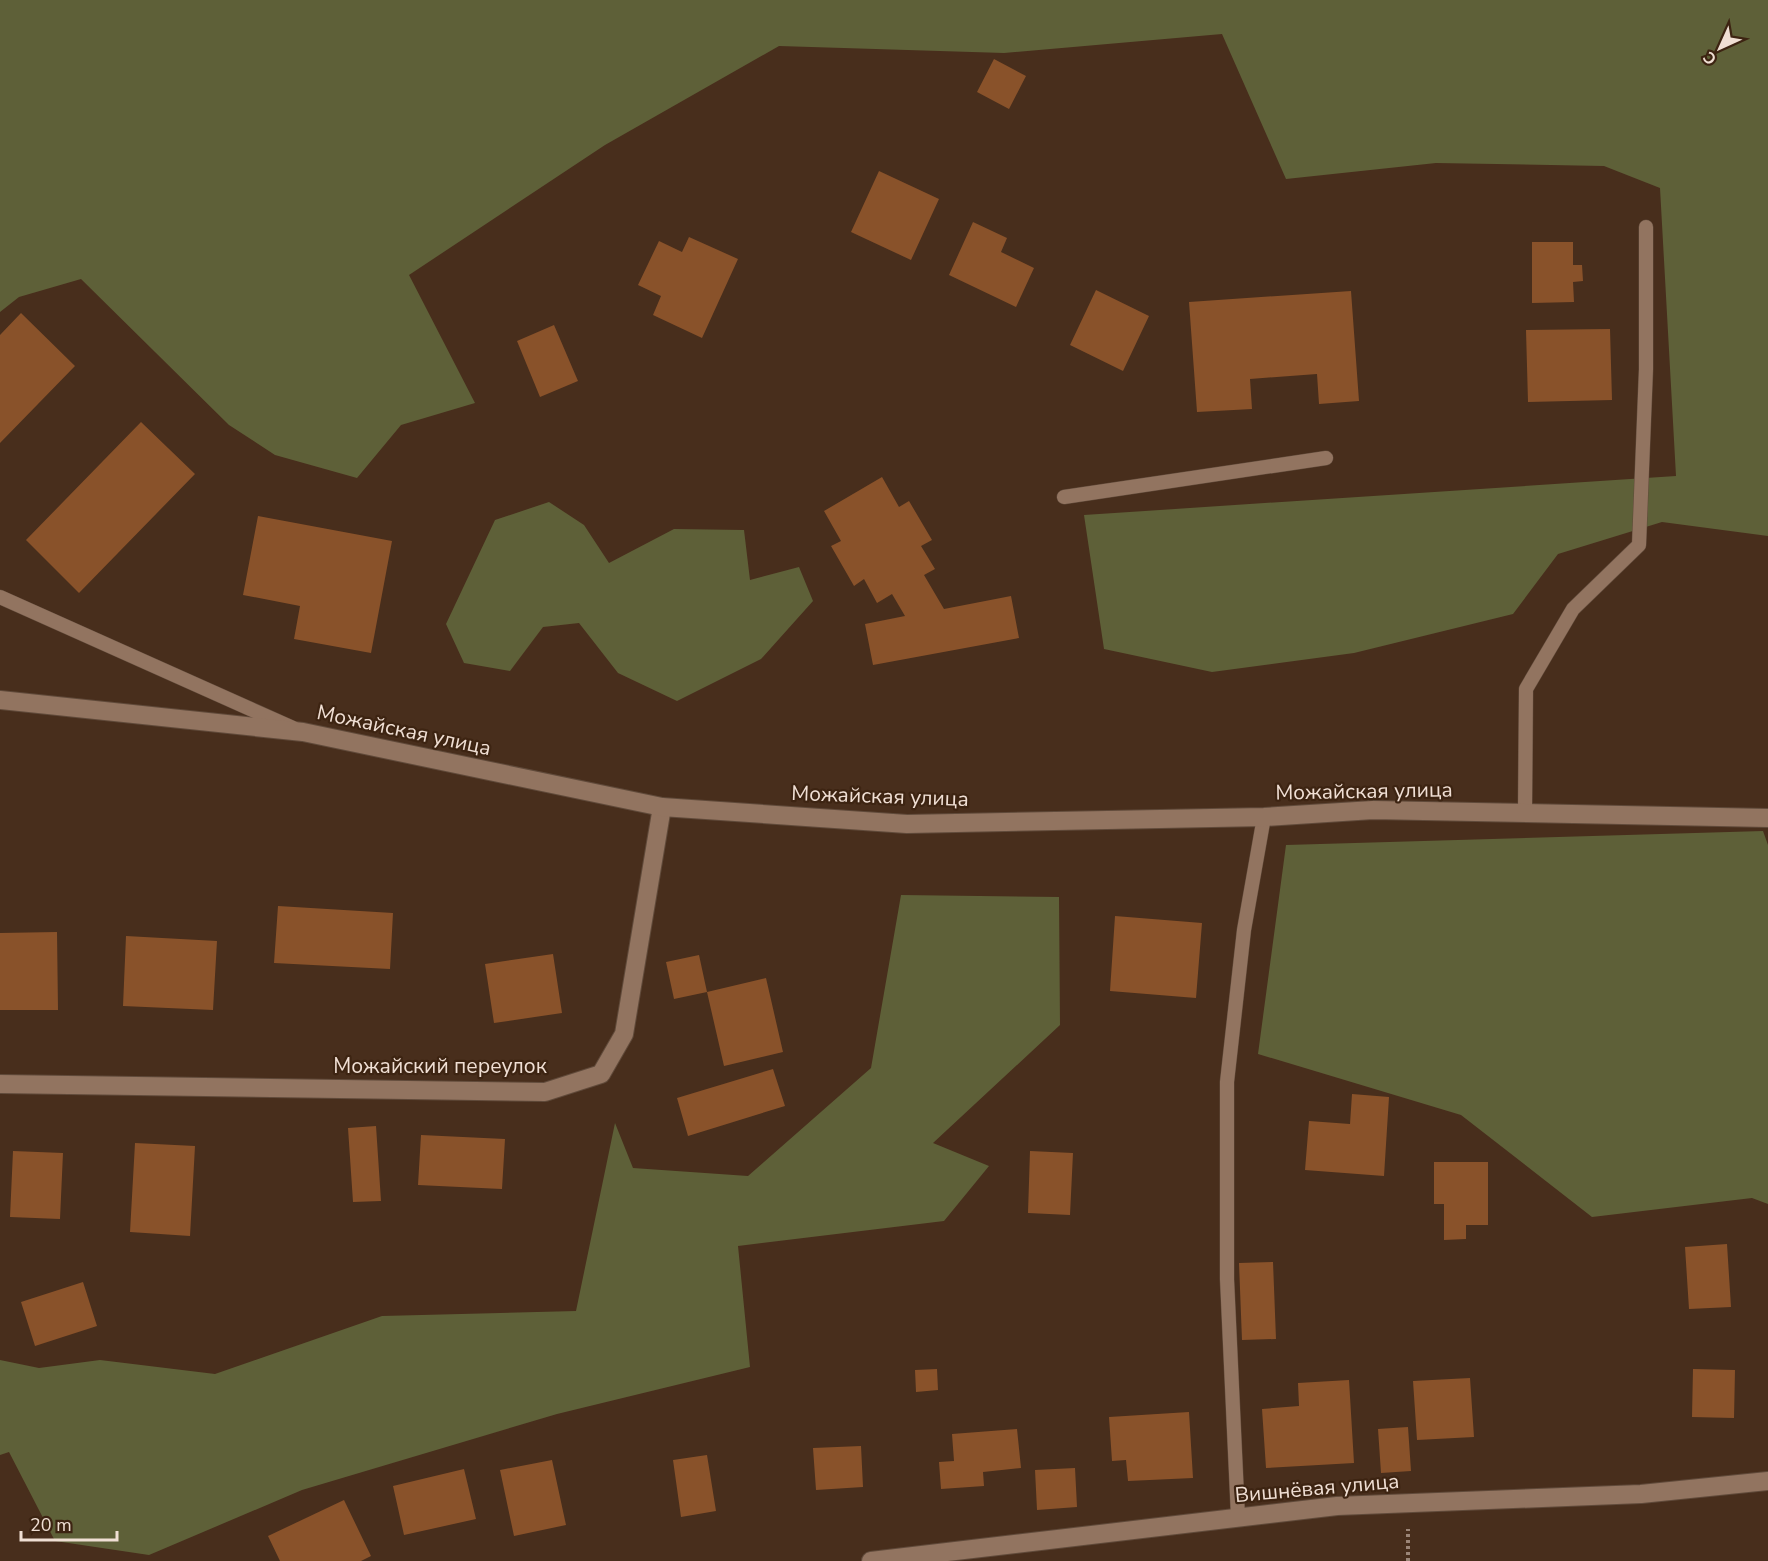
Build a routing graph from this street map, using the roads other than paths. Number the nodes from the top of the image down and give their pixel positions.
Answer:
1 (1646, 227) dead end
2 (1326, 458) dead end
3 (1064, 497) dead end
4 (0, 597) edge
5 (0, 700) edge
6 (303, 732) junction
7 (662, 807) junction
8 (1525, 813) junction
9 (1264, 817) junction
10 (1768, 818) edge
11 (0, 1084) edge
12 (1768, 1480) edge
13 (1238, 1517) junction
14 (872, 1561) edge

1 - 8 lane
2 - 3 lane
4 - 6 lane
5 - 6 street, Можайская улица
6 - 7 street, Можайская улица
7 - 9 street, Можайская улица
7 - 11 street, Можайский переулок
8 - 9 street, Можайская улица
8 - 10 street, Можайская улица
9 - 13 lane
12 - 13 street, Вишнёвая улица
13 - 14 street, Вишнёвая улица

